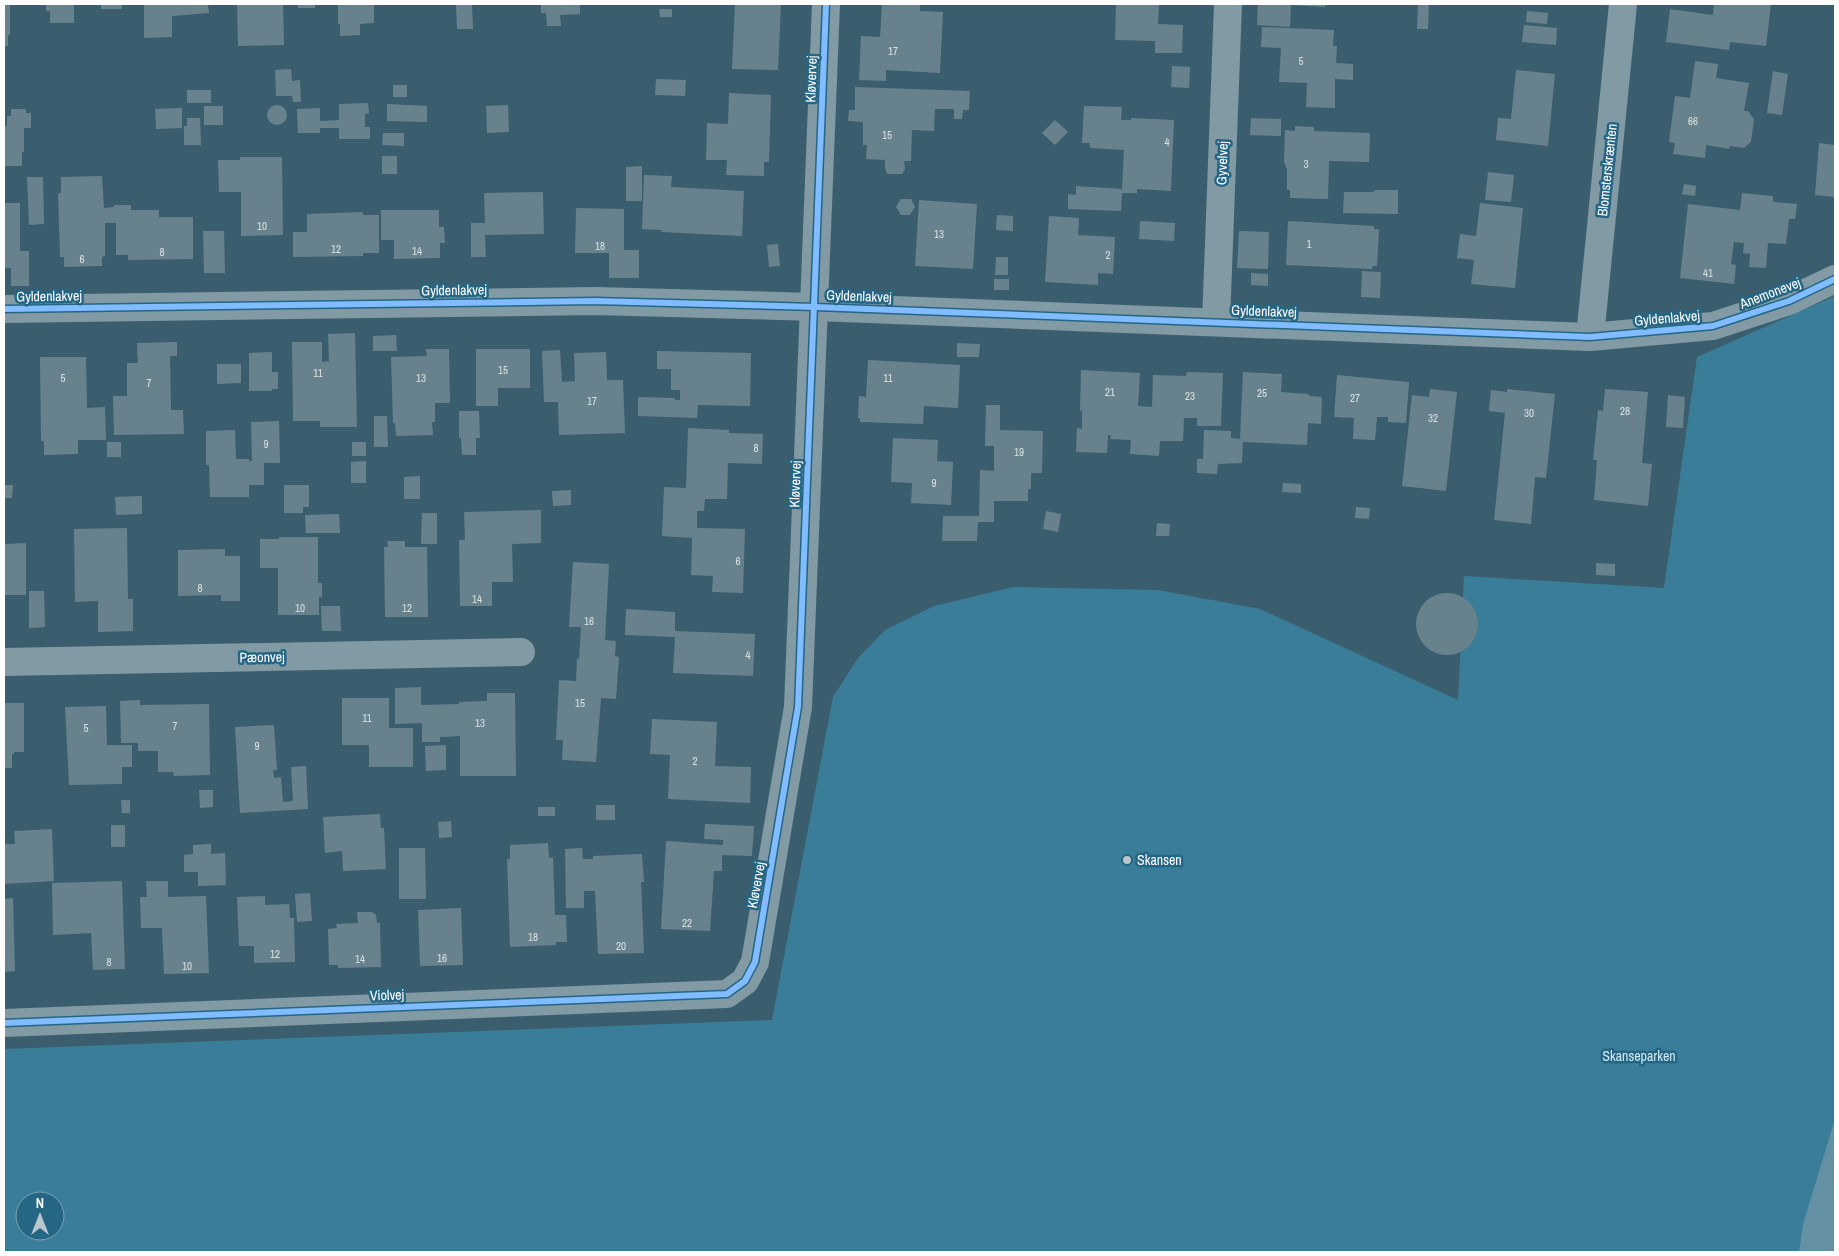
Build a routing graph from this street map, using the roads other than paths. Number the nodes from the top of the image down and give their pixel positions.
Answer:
1 (826, 4) edge
2 (1228, 4) edge
3 (1623, 4) edge
4 (1835, 279) edge
5 (815, 307) junction
6 (4, 309) edge
7 (1216, 322) junction
8 (1713, 326) joint
9 (1590, 337) junction
10 (521, 652) dead end
11 (4, 662) edge
12 (755, 962) joint
13 (4, 1023) edge

1 - 5 street, Kløvervej
2 - 7 street, Gyvelvej
3 - 9 street, Blomsterskrænten
4 - 8 street, Anemonevej
5 - 6 street, Gyldenlakvej
5 - 7 street, Gyldenlakvej
5 - 12 street, Kløvervej
7 - 9 street, Gyldenlakvej
8 - 9 street, Gyldenlakvej
10 - 11 street, Pæonvej
12 - 13 street, Violvej

